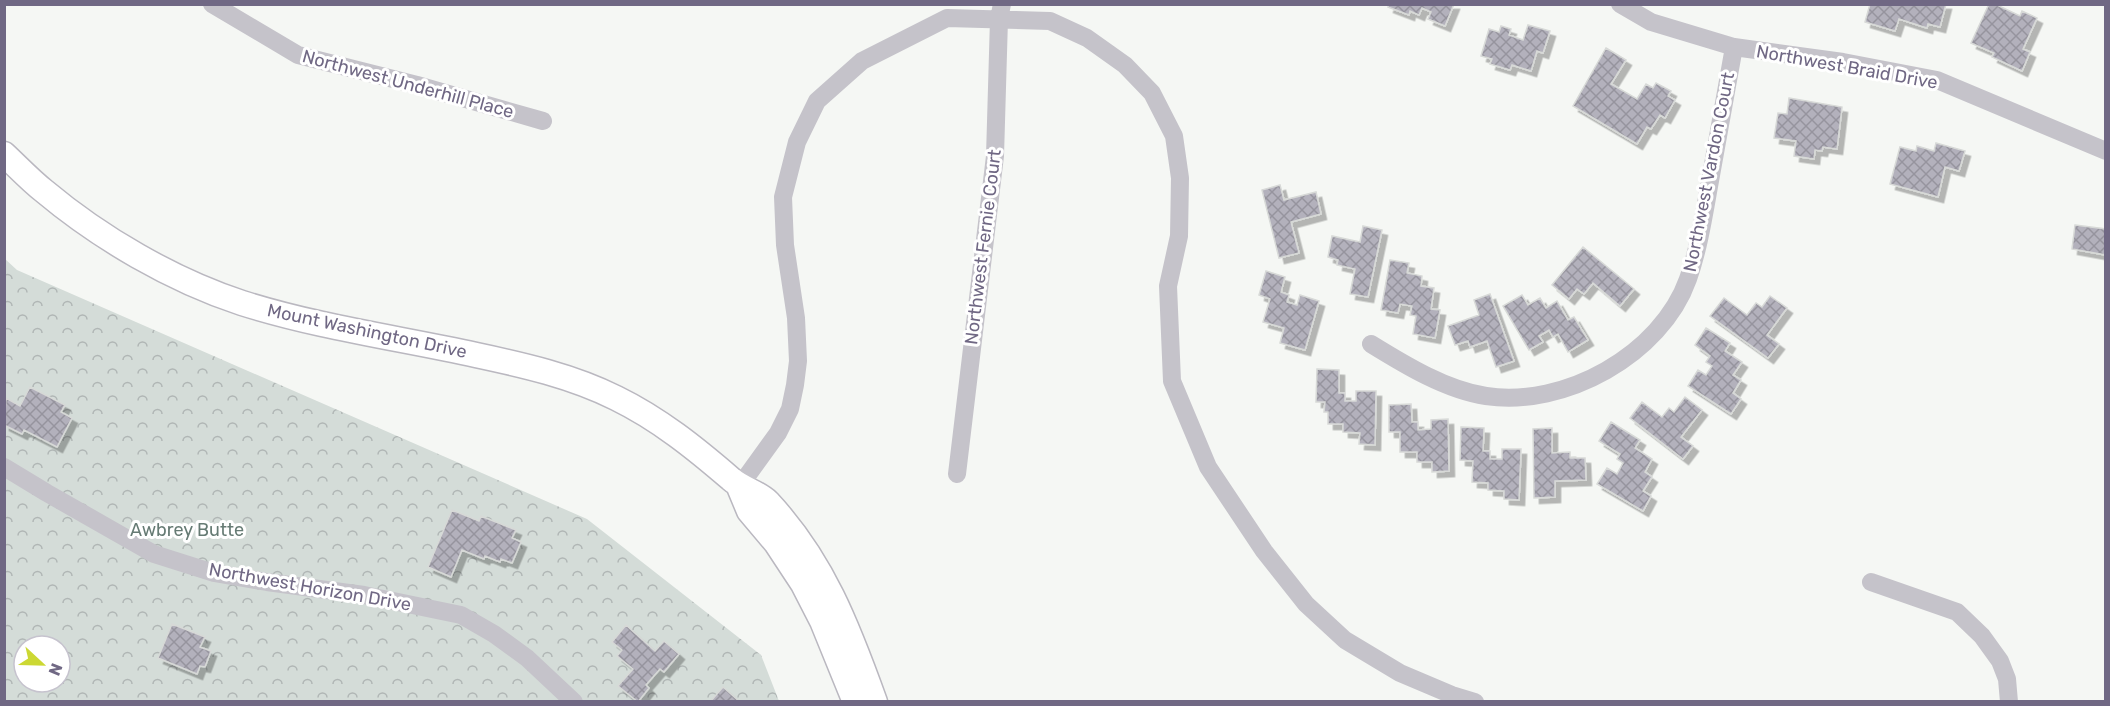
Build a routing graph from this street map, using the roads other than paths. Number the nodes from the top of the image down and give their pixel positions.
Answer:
1 (212, 4) edge
2 (1620, 4) edge
3 (1001, 12) edge
4 (1734, 47) junction
5 (543, 121) dead end
6 (2106, 151) edge
7 (4, 154) edge
8 (1371, 344) dead end
9 (4, 467) edge
10 (957, 474) dead end
11 (739, 486) junction
12 (1871, 582) dead end
13 (574, 702) edge
14 (855, 702) edge
15 (875, 702) edge
16 (1475, 702) edge
17 (2009, 702) edge

1 - 5 street, Northwest Underhill Place
2 - 4 street, Northwest Braid Drive
3 - 10 street, Northwest Fernie Court
3 - 11 street
3 - 16 street
4 - 6 street, Northwest Braid Drive
4 - 8 street, Northwest Vardon Court
7 - 11 main road, Mount Washington Drive
9 - 13 street, Northwest Horizon Drive
11 - 14 main road, Mount Washington Drive
11 - 15 main road, Mount Washington Drive
12 - 17 street

